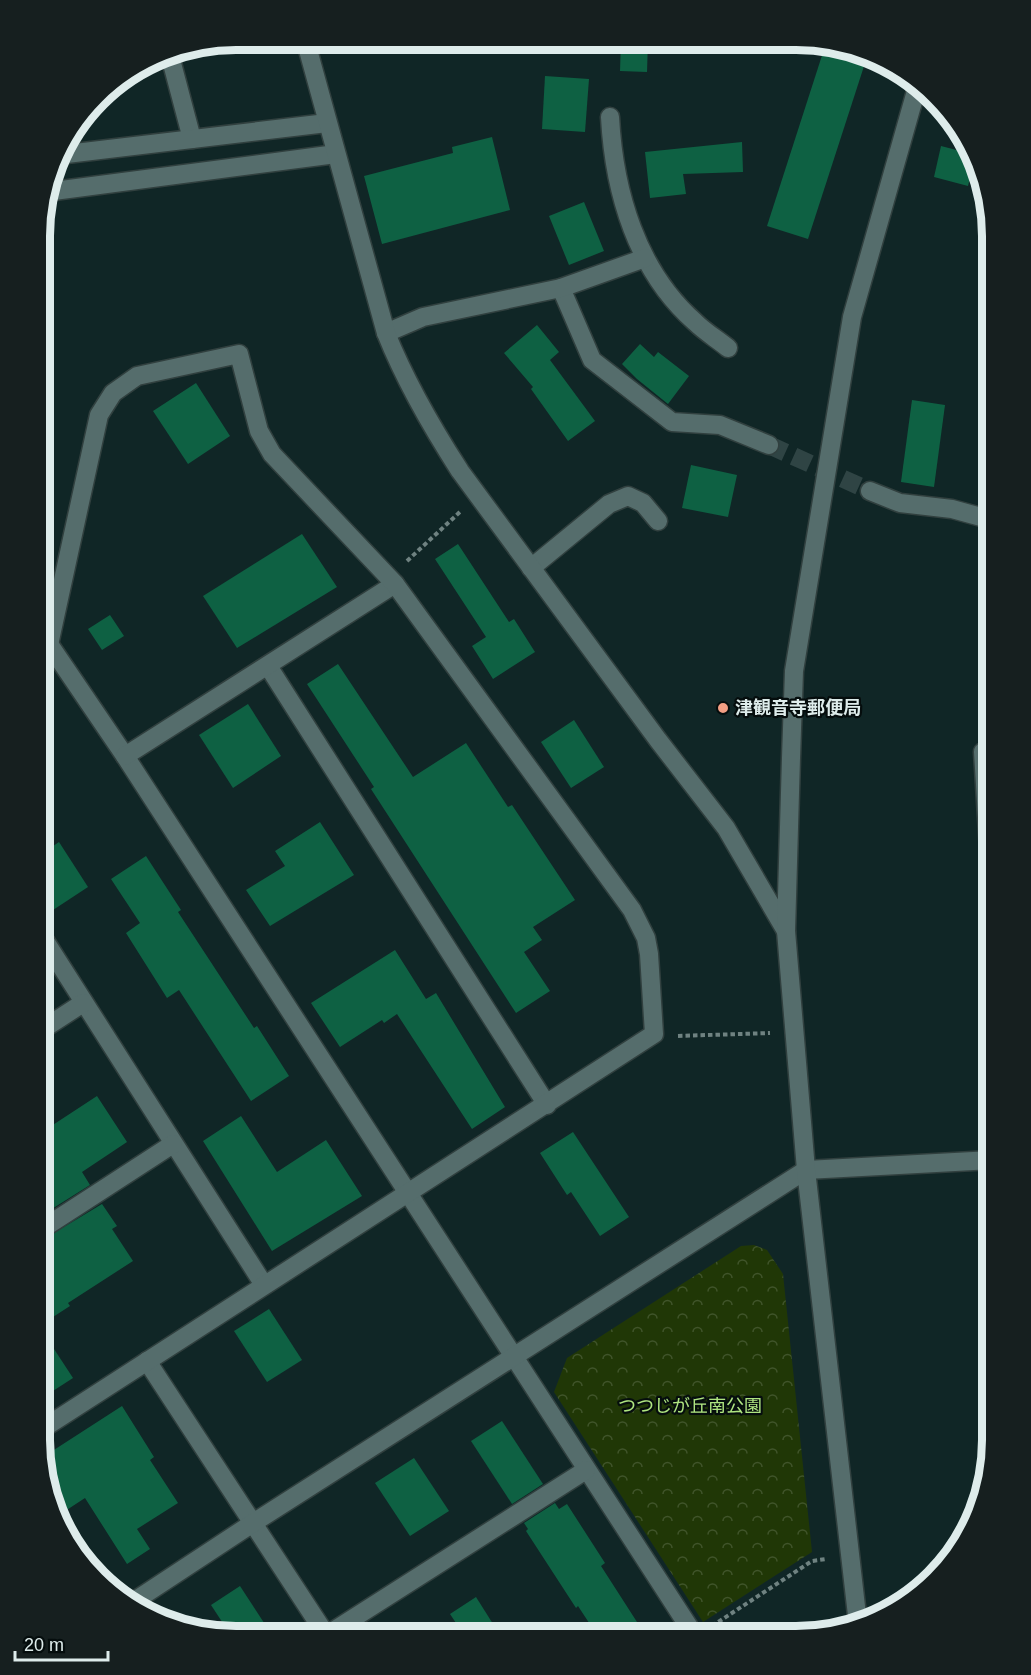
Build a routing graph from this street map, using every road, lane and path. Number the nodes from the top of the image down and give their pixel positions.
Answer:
1 (308, 50) edge
2 (171, 61) edge
3 (918, 96) edge
4 (610, 117) dead end
5 (327, 123) junction
6 (192, 139) junction
7 (69, 154) edge
8 (336, 154) junction
9 (55, 191) edge
10 (645, 258) junction
11 (561, 288) junction
12 (386, 333) junction
13 (728, 348) dead end
14 (769, 445) tunnel mouth
15 (870, 491) tunnel mouth
16 (478, 495) junction
17 (982, 517) edge
18 (658, 521) dead end
19 (531, 568) junction
20 (391, 581) junction
21 (50, 639) edge
22 (50, 645) edge
23 (268, 666) junction
24 (125, 756) junction
25 (786, 932) junction
26 (50, 950) edge
27 (83, 1004) junction
28 (50, 1025) edge
29 (795, 1032) junction
30 (654, 1034) junction
31 (547, 1104) junction
32 (173, 1144) junction
33 (981, 1161) edge
34 (806, 1170) junction
35 (406, 1194) junction
36 (50, 1224) edge
37 (264, 1285) junction
38 (514, 1358) junction
39 (147, 1361) junction
40 (50, 1424) edge
41 (586, 1470) junction
42 (253, 1522) junction
43 (849, 1555) junction
44 (139, 1598) edge
45 (857, 1614) edge
46 (321, 1626) edge
47 (341, 1626) edge
48 (679, 1626) edge
49 (712, 1626) edge

1 - 5 street
2 - 6 street
3 - 25 street
4 - 10 street
5 - 6 street
5 - 8 street
6 - 7 street
8 - 9 street
8 - 12 street
10 - 11 street
10 - 13 street
11 - 12 street
11 - 14 street
12 - 16 street
15 - 17 street
16 - 19 street
16 - 20 path
18 - 19 street
19 - 25 street
20 - 21 street
20 - 23 street
20 - 30 street
22 - 24 street
23 - 24 street
23 - 31 street
24 - 35 street
25 - 29 street
26 - 27 street
27 - 28 street
27 - 32 street
29 - 30 path
29 - 34 street
30 - 31 street
31 - 35 street
32 - 36 street
32 - 37 street
33 - 34 street
34 - 38 street
34 - 43 street
35 - 37 street
35 - 38 street
37 - 39 street
38 - 41 street
38 - 42 street
39 - 40 street
39 - 42 street
41 - 47 street
41 - 48 street
42 - 44 street
42 - 46 street
43 - 45 street
43 - 49 path

